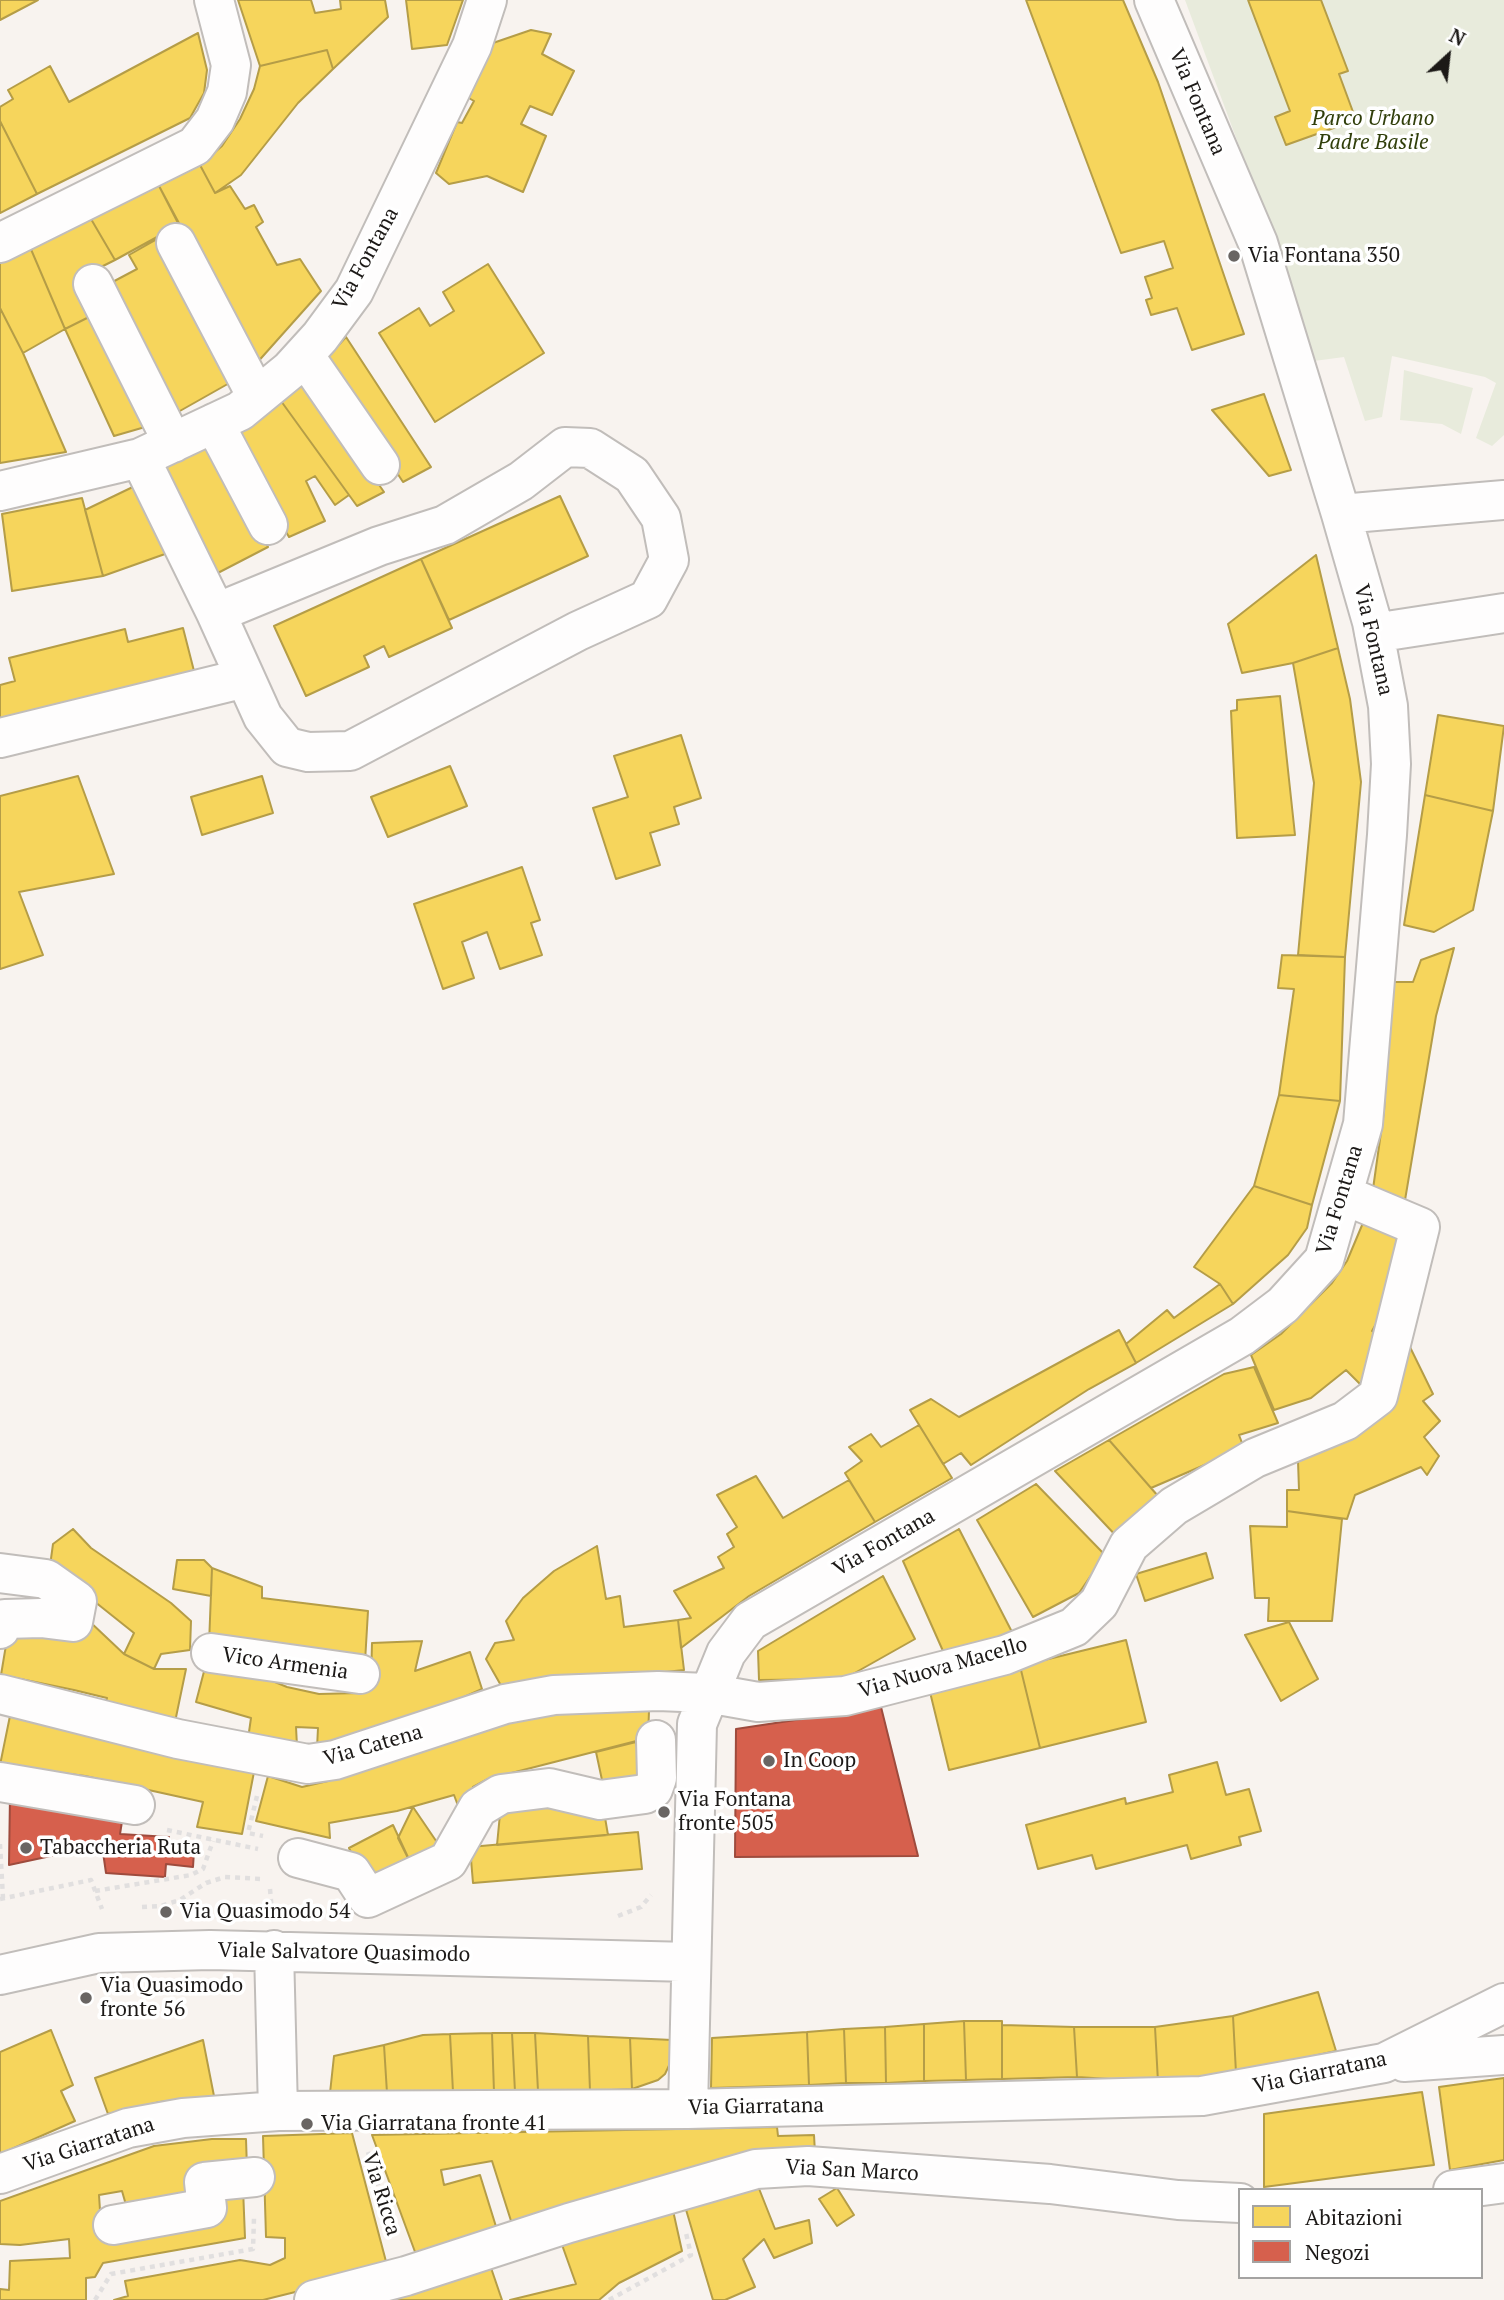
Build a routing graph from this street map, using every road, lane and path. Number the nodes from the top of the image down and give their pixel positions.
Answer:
1 (214, 0) edge
2 (487, 0) edge
3 (1154, 0) edge
4 (0, 243) edge
5 (176, 243) dead end
6 (93, 284) dead end
7 (304, 355) junction
8 (257, 397) junction
9 (215, 423) junction
10 (157, 450) junction
11 (380, 465) dead end
12 (0, 491) edge
13 (1504, 500) edge
14 (1341, 514) junction
15 (268, 525) dead end
16 (216, 613) junction
17 (1504, 613) edge
18 (1374, 633) junction
19 (245, 678) junction
20 (0, 738) edge
21 (1344, 1195) junction
22 (0, 1573) edge
23 (0, 1629) edge
24 (211, 1653) dead end
25 (360, 1674) dead end
26 (707, 1693) junction
27 (0, 1694) edge
28 (656, 1740) dead end
29 (0, 1782) edge
30 (257, 1795) dead end
31 (135, 1805) joint
32 (213, 1841) junction
33 (0, 1844) edge
34 (286, 1855) junction
35 (94, 1891) dead end
36 (3, 1898) dead end
37 (274, 1950) junction
38 (690, 1962) junction
39 (0, 1975) edge
40 (1504, 2003) edge
41 (1504, 2056) edge
42 (1384, 2063) junction
43 (688, 2109) junction
44 (278, 2111) junction
45 (355, 2111) junction
46 (0, 2174) edge
47 (255, 2177) dead end
48 (1504, 2183) edge
49 (1468, 2188) edge
50 (675, 2191) junction
51 (1238, 2203) edge
52 (113, 2225) dead end
53 (406, 2276) junction
54 (318, 2300) edge
55 (609, 2300) edge

1 - 4 street
2 - 7 street, Via Fontana
3 - 14 street, Via Fontana
5 - 8 street
6 - 10 street
7 - 8 street, Via Fontana
7 - 11 street
8 - 9 street, Via Fontana
9 - 10 street, Via Fontana
9 - 15 street
10 - 12 street, Via Fontana
10 - 16 street
13 - 14 street
14 - 18 street, Via Fontana
16 - 19 street
16 - 19 street
17 - 18 street
18 - 21 street, Via Fontana
19 - 20 street
21 - 26 street, Via Fontana
21 - 26 street, Via Nuova Macello
22 - 23 street
24 - 25 street, Vico Armenia
26 - 27 street, Via Catena
26 - 38 street, Via Fontana
28 - 34 street
29 - 31 street
30 - 34 path
31 - 32 path
32 - 34 path
32 - 35 path
33 - 36 path
37 - 38 street, Viale Salvatore Quasimodo
37 - 39 street, Viale Salvatore Quasimodo
37 - 44 street
38 - 43 street, Via Fontana
40 - 42 street, Via Giarratana
41 - 42 street
42 - 43 street, Via Giarratana
43 - 45 street, Via Giarratana
44 - 45 street, Via Giarratana
44 - 46 street, Via Giarratana
45 - 53 path, Via Ricca
47 - 52 street
48 - 49 street
50 - 51 street, Via San Marco
50 - 53 street, Via San Marco
50 - 55 path
53 - 54 street, Via San Marco

